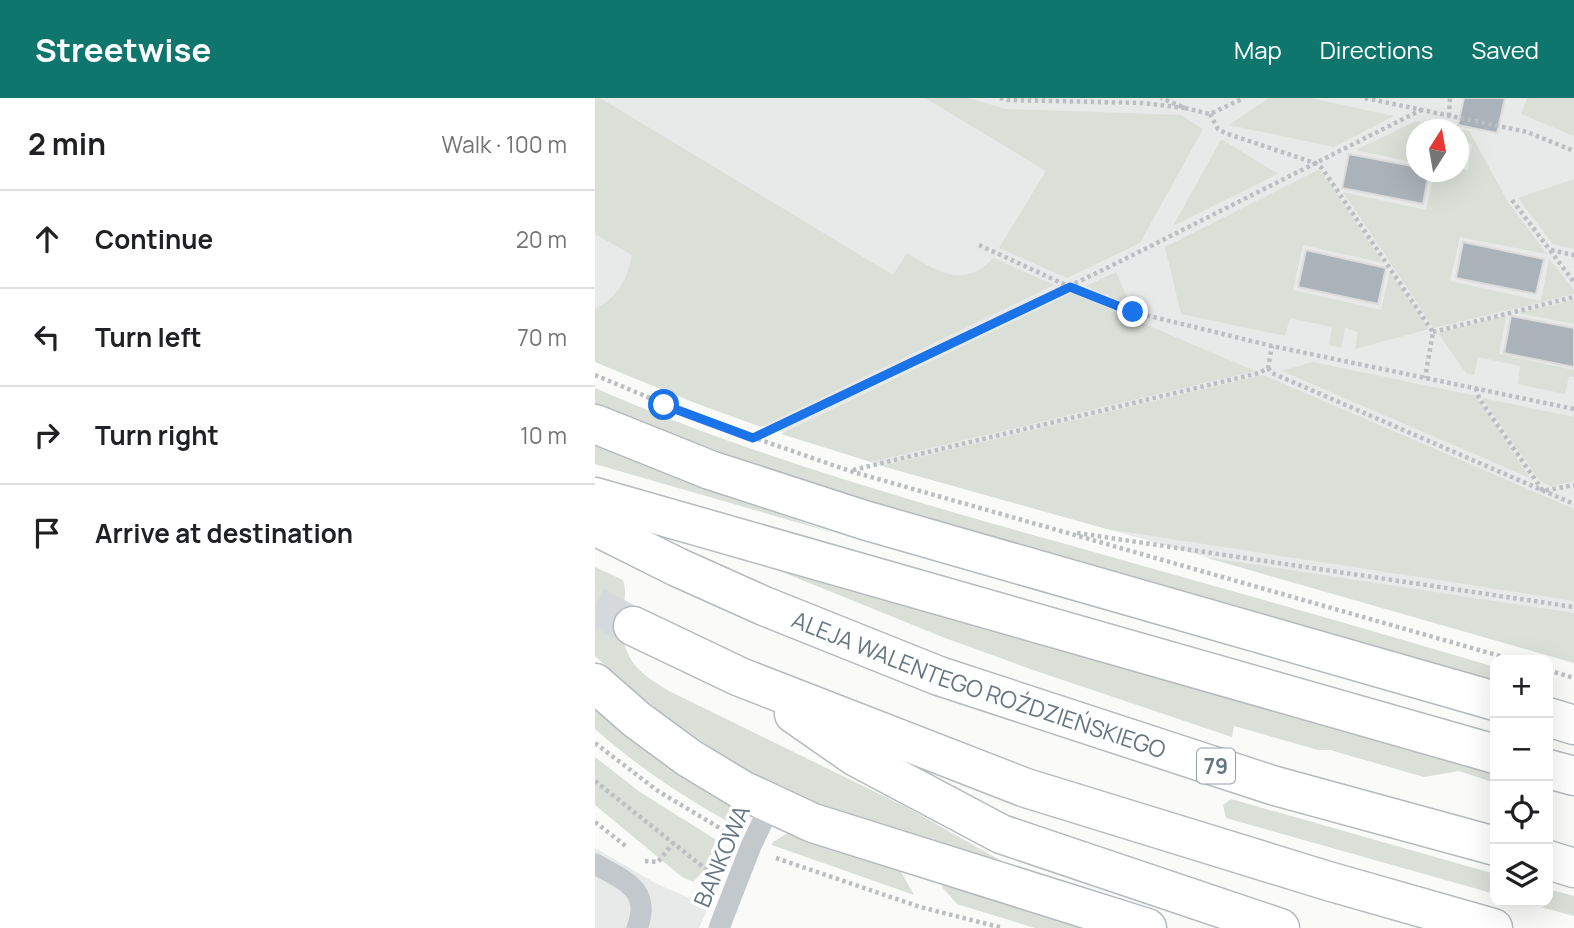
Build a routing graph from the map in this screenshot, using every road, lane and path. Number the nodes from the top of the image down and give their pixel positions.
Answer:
1 (1000, 98) edge
2 (1161, 98) edge
3 (1244, 98) edge
4 (1365, 98) edge
5 (1450, 98) edge
6 (1185, 108) junction
7 (1421, 110) junction
8 (1210, 114) junction
9 (1449, 116) junction
10 (1574, 151) edge
11 (1315, 163) junction
12 (1512, 200) dead end
13 (979, 245) dead end
14 (1550, 250) junction
15 (1574, 255) edge
16 (1574, 282) edge
17 (1070, 287) junction
18 (1574, 297) edge
19 (1433, 332) junction
20 (1272, 346) junction
21 (1268, 369) junction
22 (595, 375) edge
23 (1425, 377) junction
24 (1476, 388) junction
25 (1574, 409) edge
26 (595, 424) edge
27 (753, 438) junction
28 (850, 471) junction
29 (1574, 485) edge
30 (1543, 491) junction
31 (595, 498) edge
32 (1574, 504) edge
33 (595, 526) edge
34 (1059, 530) junction
35 (1574, 607) edge
36 (633, 626) tunnel mouth
37 (1496, 655) edge
38 (1553, 672) edge
39 (740, 677) junction
40 (1574, 678) edge
41 (595, 683) edge
42 (1490, 700) edge
43 (1551, 718) edge
44 (1574, 725) edge
45 (595, 743) edge
46 (1490, 753) edge
47 (1553, 770) edge
48 (1574, 776) edge
49 (595, 781) edge
50 (771, 804) junction
51 (595, 822) edge
52 (673, 843) junction
53 (1490, 845) edge
54 (751, 846) junction
55 (1553, 861) edge
56 (595, 864) edge
57 (1574, 867) edge
58 (707, 869) dead end
59 (637, 928) edge
60 (719, 928) edge
61 (1003, 928) edge
62 (1147, 928) edge
63 (1280, 928) edge
64 (1493, 928) edge

1 - 6 path
2 - 6 path
3 - 8 path
4 - 7 path
5 - 9 path
6 - 8 path
7 - 9 path
7 - 11 path
8 - 11 path
9 - 10 path
11 - 17 path
11 - 19 path
12 - 14 path
13 - 17 path
14 - 15 path
14 - 16 path
17 - 20 path
17 - 27 path
18 - 19 path
19 - 23 path
20 - 21 path
20 - 23 path
21 - 28 path
21 - 30 path
22 - 27 path
23 - 24 path
24 - 25 path
24 - 30 path
26 - 42 main road
27 - 28 path
28 - 34 path
29 - 30 path
30 - 32 path
31 - 46 main road
33 - 53 main road, ALEJA WALENTEGO ROŹDZIEŃSKIEGO / 79
34 - 35 path
34 - 37 path
36 - 39 main road
38 - 40 path
39 - 63 main road
39 - 64 main road
41 - 50 main road
43 - 44 main road
45 - 54 path
47 - 48 main road
49 - 52 path
50 - 54 lane, BANKOWA
50 - 62 main road
51 - 52 path
52 - 58 path
54 - 60 lane, BANKOWA
54 - 61 path
55 - 57 main road
56 - 59 lane

